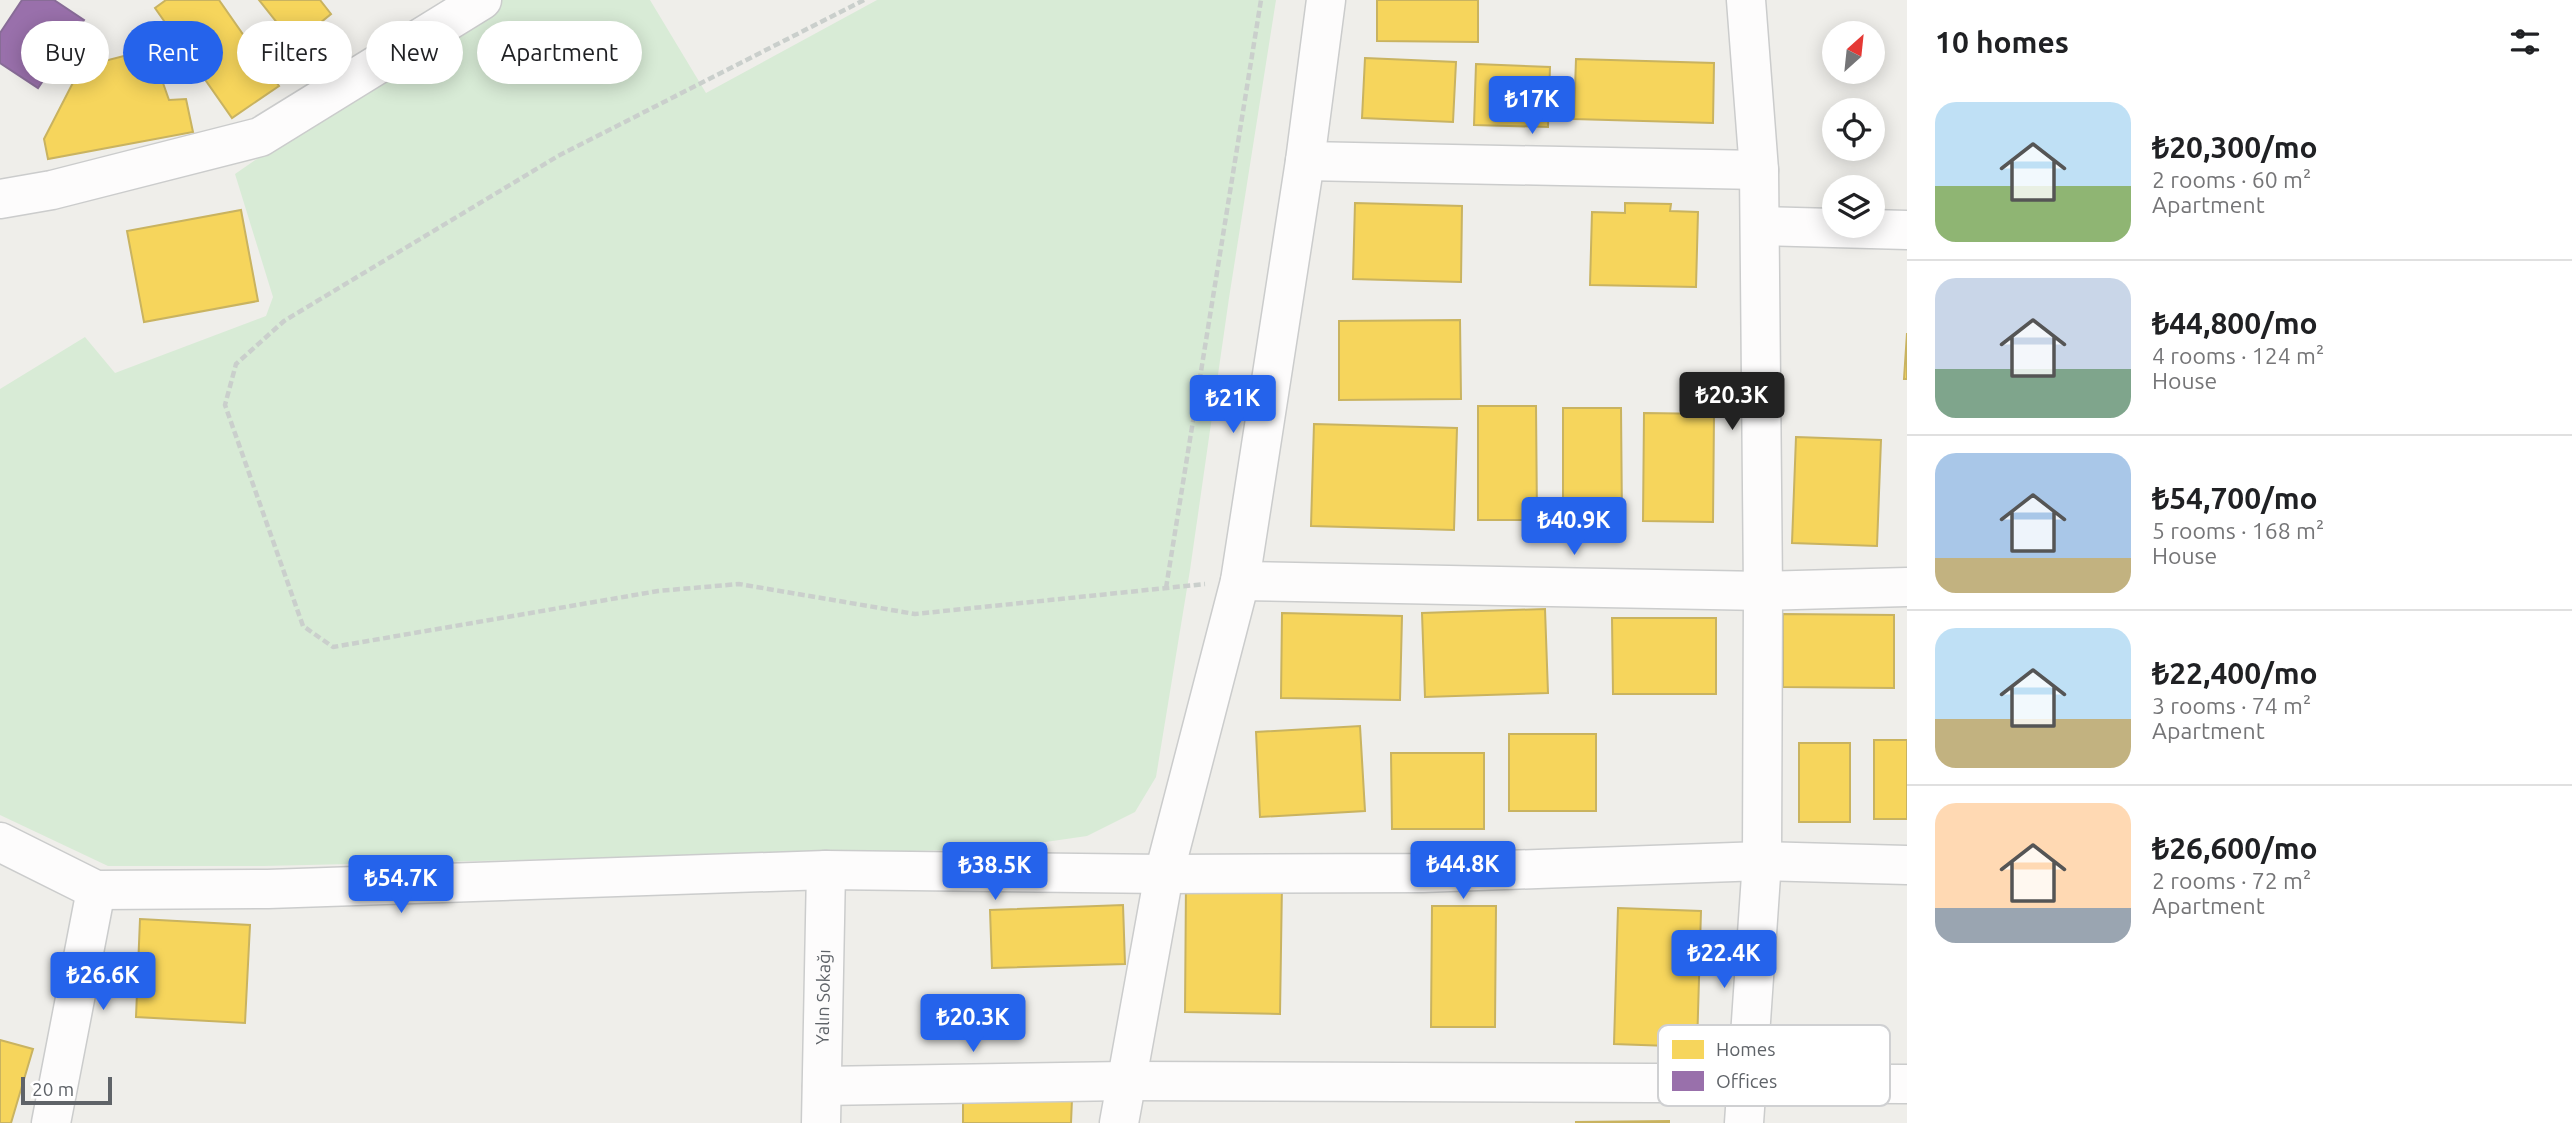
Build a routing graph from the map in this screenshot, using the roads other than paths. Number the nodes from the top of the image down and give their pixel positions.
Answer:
1 (482, 0) edge
2 (1326, 0) edge
3 (1746, 0) edge
4 (1305, 162) junction
5 (1759, 170) junction
6 (0, 199) edge
7 (1760, 226) junction
8 (1907, 230) edge
9 (1240, 581) junction
10 (1907, 587) edge
11 (1763, 591) junction
12 (0, 842) edge
13 (1762, 862) junction
14 (1907, 865) edge
15 (826, 870) junction
16 (1164, 874) junction
17 (96, 890) junction
18 (1752, 1025) edge
19 (1125, 1082) junction
20 (1658, 1084) edge
21 (822, 1105) edge
22 (51, 1123) edge
23 (1119, 1123) edge

1 - 6 street
2 - 4 street
3 - 5 street
4 - 5 street
4 - 9 street
5 - 7 street
7 - 8 street
7 - 11 street
9 - 11 street
9 - 16 street
10 - 11 street
11 - 13 street
12 - 17 street
13 - 14 street
13 - 16 street
13 - 18 street
15 - 16 street
15 - 17 street
15 - 21 street, Yalın Sokağı
16 - 19 street
17 - 22 street
19 - 20 street
19 - 21 street
19 - 23 street

